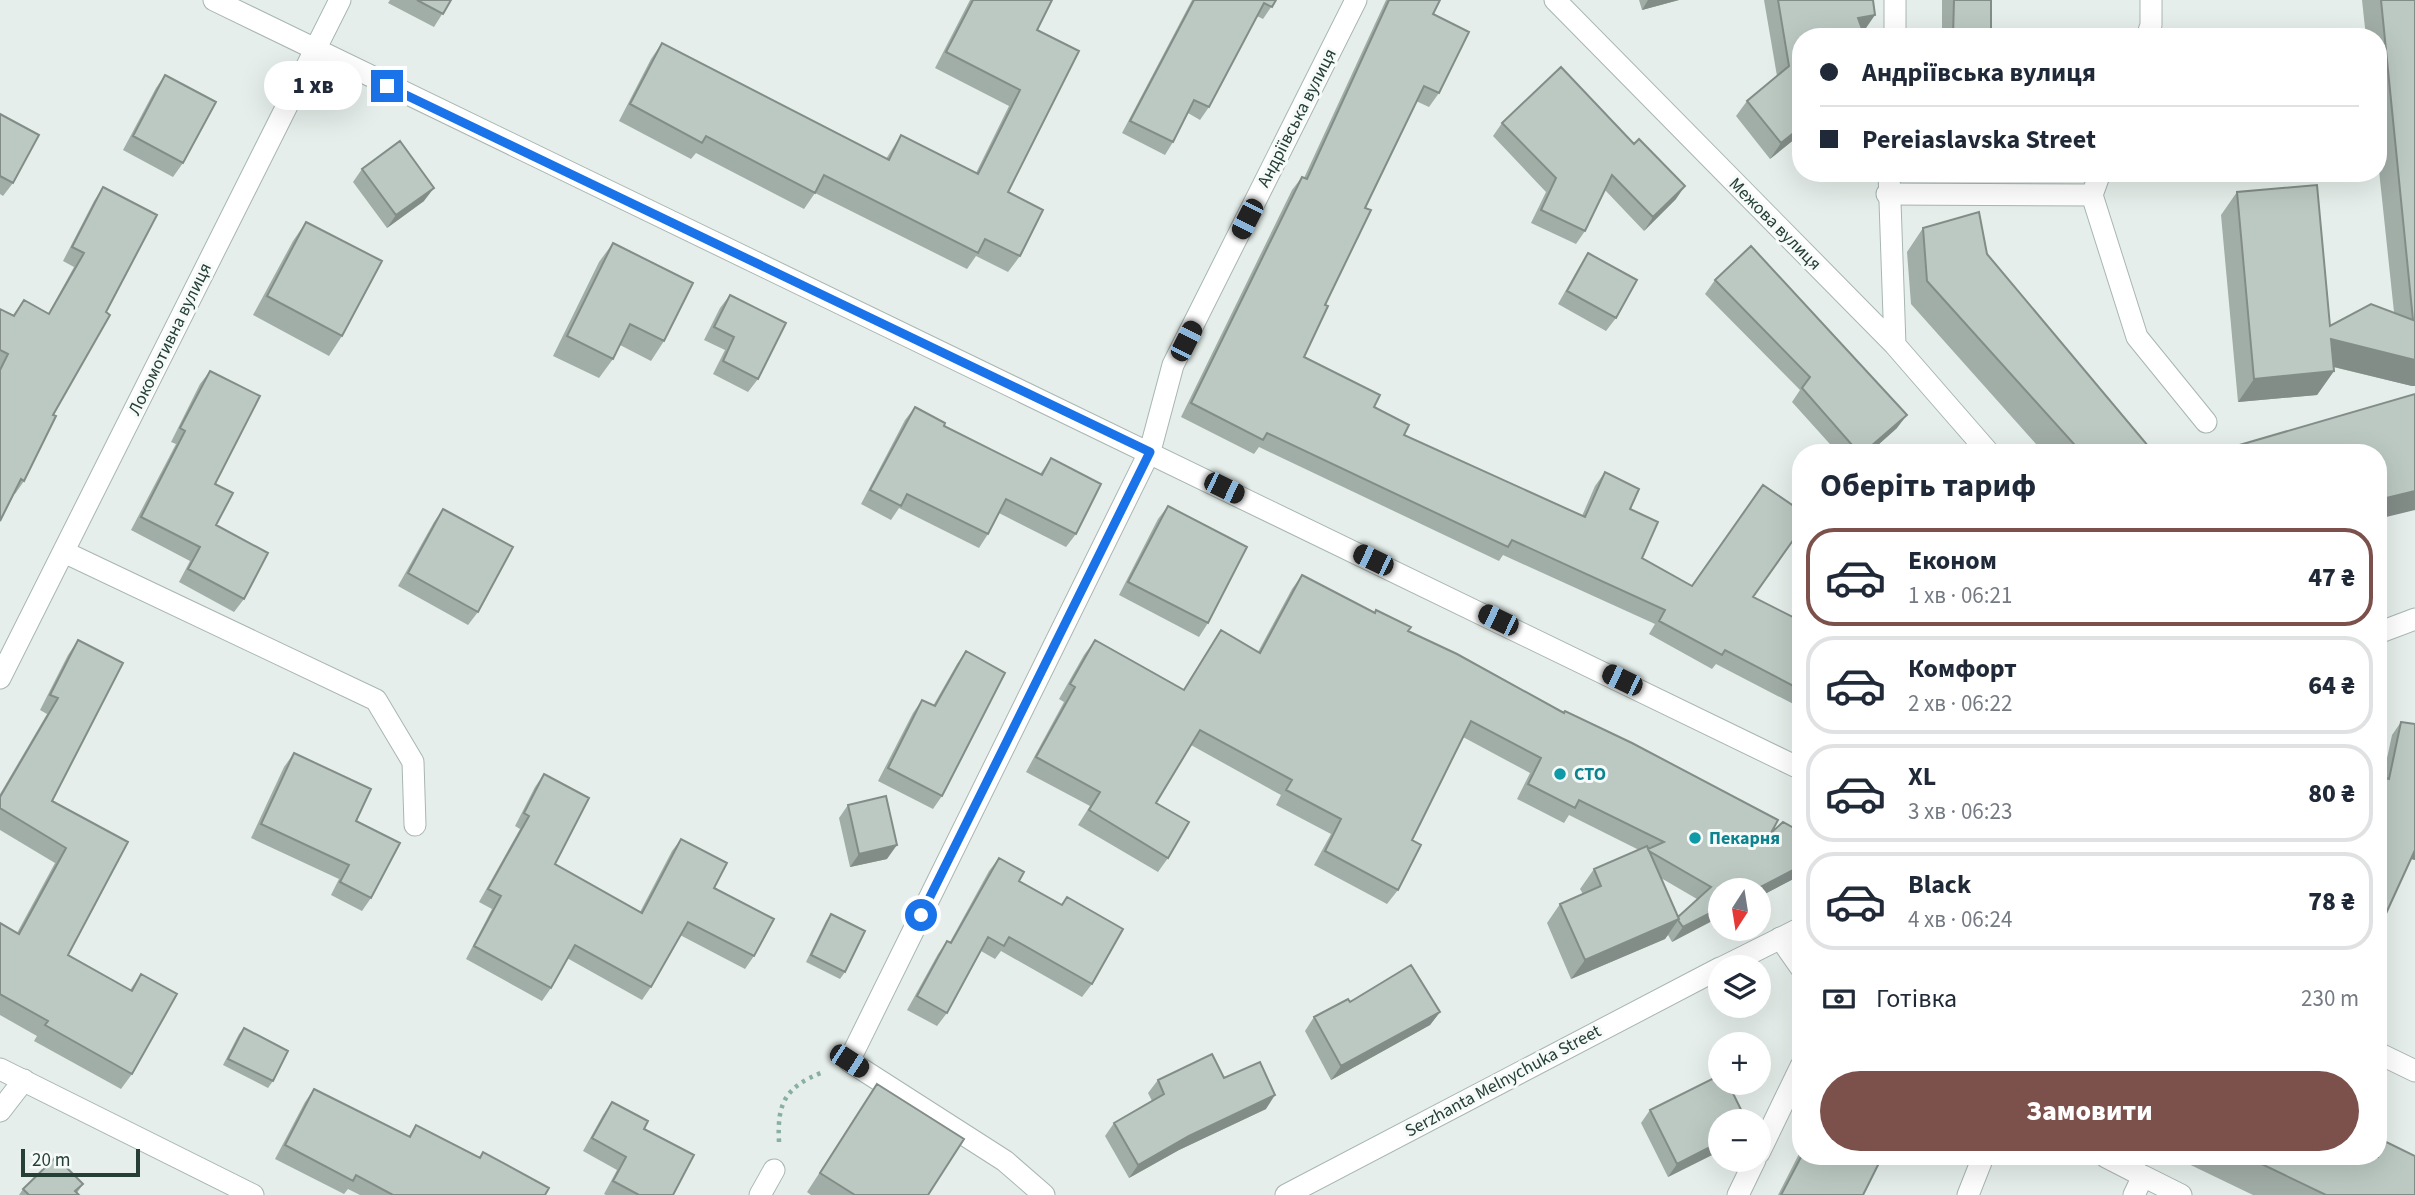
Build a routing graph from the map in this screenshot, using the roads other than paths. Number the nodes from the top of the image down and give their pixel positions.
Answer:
1 (214, 0) edge
2 (340, 0) edge
3 (1356, 0) edge
4 (1555, 0) edge
5 (1895, 0) edge
6 (2151, 0) edge
7 (1895, 28) edge
8 (2150, 28) edge
9 (313, 50) junction
10 (2097, 182) edge
11 (1888, 184) edge
12 (2092, 195) junction
13 (1895, 345) junction
14 (2206, 422) dead end
15 (1981, 444) edge
16 (1150, 452) junction
17 (64, 552) junction
18 (2415, 619) edge
19 (2387, 632) edge
20 (0, 678) edge
21 (1792, 765) edge
22 (415, 825) dead end
23 (1792, 932) edge
24 (1780, 938) junction
25 (1747, 955) edge
26 (1792, 955) edge
27 (1708, 975) edge
28 (2387, 1057) edge
29 (0, 1069) edge
30 (2415, 1071) edge
31 (24, 1080) junction
32 (1792, 1085) edge
33 (0, 1111) edge
34 (1771, 1128) edge
35 (1980, 1165) edge
36 (2115, 1165) edge
37 (774, 1170) road end
38 (1749, 1172) edge
39 (2139, 1186) edge
40 (253, 1195) edge
41 (760, 1195) edge
42 (1044, 1195) edge
43 (1286, 1195) edge
44 (1738, 1195) edge
45 (1968, 1195) edge
46 (2181, 1195) edge

1 - 9 street
2 - 9 street, Локомотивна вулиця
3 - 16 street, Андріївська вулиця
4 - 13 street, Межова вулиця
5 - 7 street
6 - 8 street
9 - 16 street
9 - 17 street, Локомотивна вулиця
10 - 12 street
11 - 12 street
11 - 13 street
12 - 14 street
13 - 15 street, Межова вулиця
16 - 21 street
16 - 42 street, Андріївська вулиця
17 - 20 street, Локомотивна вулиця
17 - 22 street
18 - 19 street
23 - 24 street, Serzhanta Melnychuka Street
24 - 25 street, Serzhanta Melnychuka Street
24 - 26 street
27 - 43 street, Serzhanta Melnychuka Street
28 - 30 street
29 - 31 street
31 - 33 street
31 - 40 street
32 - 34 street
35 - 45 street
36 - 39 street
37 - 41 street
38 - 44 street
39 - 46 street

